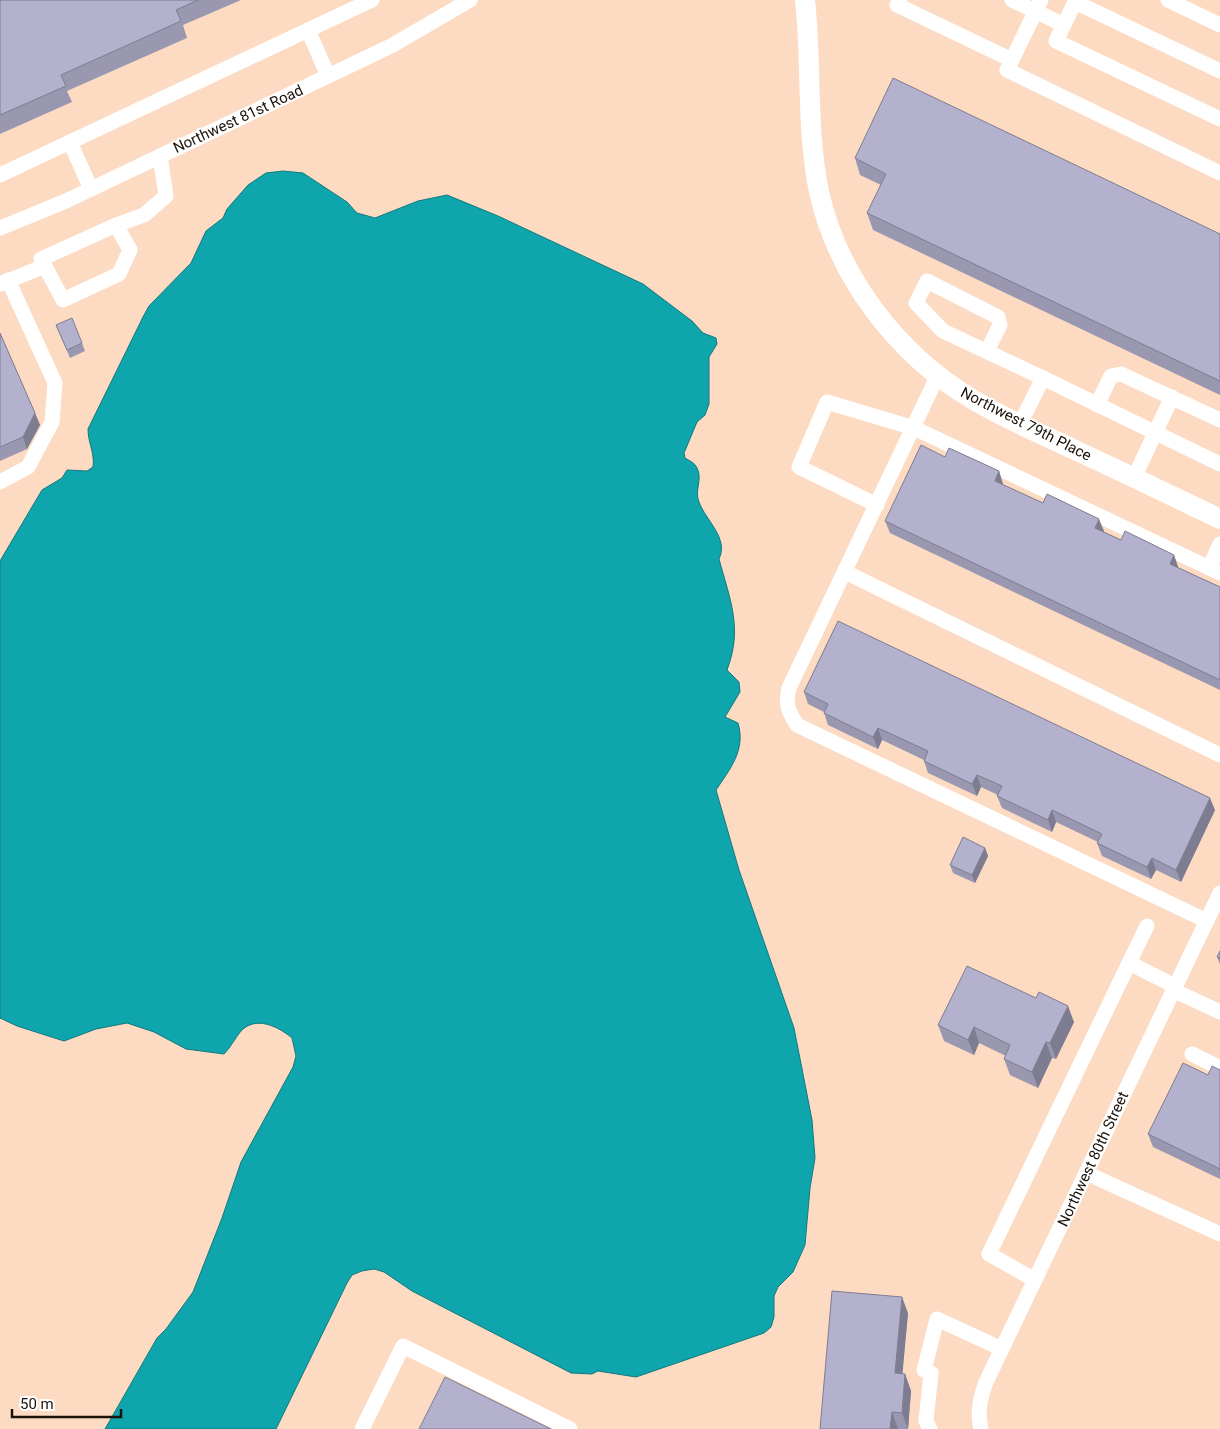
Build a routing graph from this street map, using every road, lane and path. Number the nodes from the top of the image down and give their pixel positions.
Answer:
1 (372, 0) edge
2 (470, 0) edge
3 (805, 0) edge
4 (900, 0) edge
5 (1012, 0) edge
6 (1168, 0) edge
7 (1038, 6) edge
8 (1064, 25) junction
9 (1220, 25) edge
10 (308, 30) junction
11 (1012, 60) junction
12 (1220, 71) edge
13 (328, 76) junction
14 (1220, 119) edge
15 (70, 142) junction
16 (160, 156) junction
17 (1220, 173) edge
18 (0, 175) edge
19 (91, 189) junction
20 (116, 225) junction
21 (0, 228) edge
22 (45, 266) junction
23 (4, 282) edge
24 (987, 351) junction
25 (938, 375) junction
26 (1043, 378) junction
27 (1172, 398) junction
28 (1097, 405) junction
29 (1220, 420) edge
30 (1020, 424) junction
31 (914, 428) junction
32 (1156, 433) junction
33 (1220, 464) edge
34 (1134, 478) junction
35 (0, 482) edge
36 (877, 505) junction
37 (1220, 519) edge
38 (1220, 544) edge
39 (1214, 570) edge
40 (845, 572) junction
41 (1220, 755) edge
42 (1220, 892) edge
43 (1207, 921) junction
44 (1147, 926) dead end
45 (1129, 963) junction
46 (1174, 988) junction
47 (1220, 1012) edge
48 (1192, 1054) dead end
49 (1220, 1068) edge
50 (1086, 1173) junction
51 (1220, 1234) edge
52 (1035, 1280) junction
53 (1002, 1349) junction
54 (362, 1429) edge
55 (570, 1429) edge
56 (930, 1429) edge
57 (981, 1429) edge

1 - 10 street
2 - 13 street, Northwest 81st Road
3 - 25 main road, Northwest 79th Place
4 - 11 street
5 - 7 street
6 - 9 street
7 - 8 street
7 - 11 street
8 - 12 street
8 - 14 street
10 - 13 street
10 - 15 street
11 - 17 street
13 - 16 street, Northwest 81st Road
15 - 18 street
15 - 19 street
16 - 19 street, Northwest 81st Road
16 - 20 street
19 - 21 street, Northwest 81st Road
20 - 22 street
20 - 22 street
22 - 23 street
23 - 35 street
24 - 24 street
24 - 26 street
25 - 30 main road, Northwest 79th Place
25 - 31 street
26 - 28 street
26 - 30 street
27 - 28 street
27 - 29 street
27 - 32 street
28 - 32 street
30 - 34 main road, Northwest 79th Place
31 - 36 street
31 - 36 street
31 - 39 street
32 - 33 street
32 - 34 street
34 - 37 main road, Northwest 79th Place
36 - 40 street
38 - 39 street
40 - 41 street
40 - 43 street
42 - 43 street, Northwest 80th Street
43 - 46 street, Northwest 80th Street
44 - 45 street
45 - 46 street
45 - 52 street
46 - 47 street
46 - 50 street, Northwest 80th Street
48 - 49 street
50 - 51 street
50 - 52 street, Northwest 80th Street
52 - 53 street, Northwest 80th Street
53 - 56 street
53 - 57 street, Northwest 80th Street
54 - 55 street

